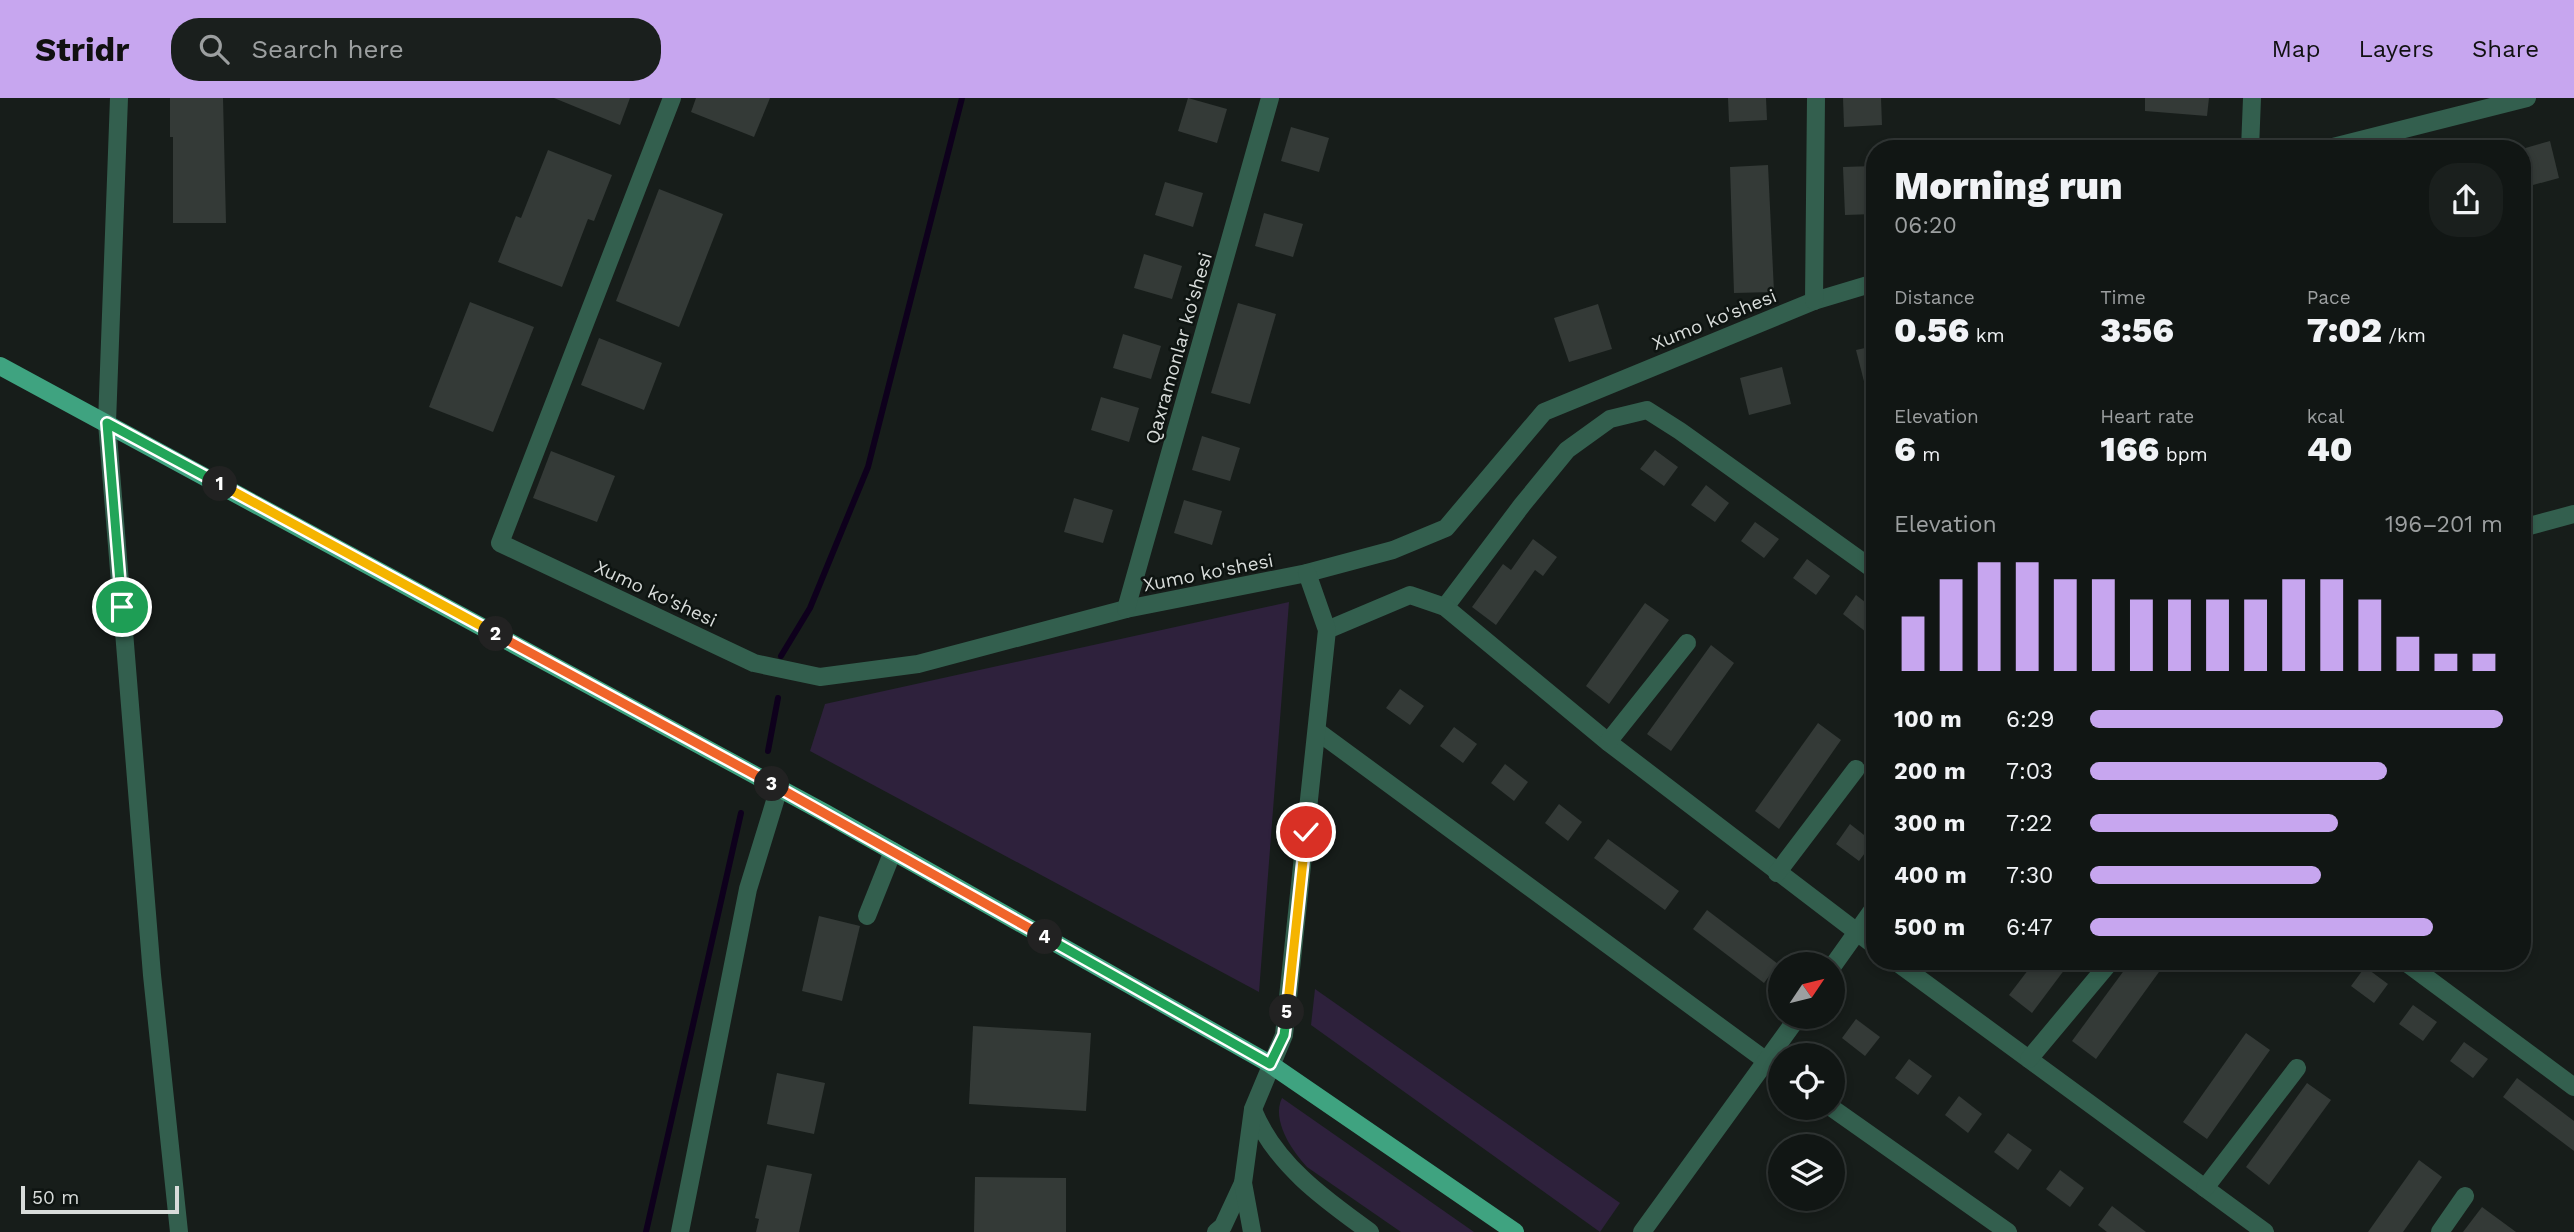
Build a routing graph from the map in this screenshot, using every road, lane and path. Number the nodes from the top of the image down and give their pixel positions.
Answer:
1 (119, 98) edge
2 (672, 98) edge
3 (1270, 98) edge
4 (1816, 98) edge
5 (2252, 98) edge
6 (2527, 98) edge
7 (2250, 140) edge
8 (2361, 140) edge
9 (1866, 285) edge
10 (1814, 301) junction
11 (0, 366) edge
12 (107, 423) junction
13 (2574, 514) edge
14 (2531, 526) edge
15 (1866, 564) edge
16 (1307, 573) junction
17 (1445, 607) junction
18 (1126, 609) junction
19 (1327, 629) junction
20 (1687, 643) dead end
21 (1317, 731) junction
22 (1608, 742) junction
23 (1856, 769) dead end
24 (779, 788) junction
25 (893, 851) junction
26 (1777, 873) junction
27 (867, 916) dead end
28 (1866, 919) edge
29 (1856, 932) junction
30 (1866, 939) edge
31 (1842, 952) edge
32 (1907, 970) edge
33 (2103, 970) edge
34 (2416, 970) edge
35 (2029, 1059) junction
36 (1768, 1062) edge
37 (1270, 1064) junction
38 (2297, 1068) dead end
39 (1768, 1072) edge
40 (2574, 1087) edge
41 (1253, 1109) junction
42 (1845, 1117) edge
43 (1243, 1183) junction
44 (2205, 1188) junction
45 (2465, 1196) dead end
46 (179, 1232) edge
47 (680, 1232) edge
48 (1216, 1232) edge
49 (1252, 1232) edge
50 (1370, 1232) edge
51 (1515, 1232) edge
52 (1642, 1232) edge
53 (2008, 1232) edge
54 (2265, 1232) edge
55 (2440, 1232) edge

1 - 12 street
2 - 18 street, Xumo ko'shesi
3 - 18 street, Qaxramonlar ko'shesi
4 - 10 street
5 - 7 street
6 - 8 street
9 - 10 street, Xumo ko'shesi
10 - 16 street, Xumo ko'shesi
11 - 12 main road
12 - 24 main road
12 - 46 street
13 - 14 street
15 - 17 street
16 - 18 street, Xumo ko'shesi
16 - 19 street
17 - 19 street
17 - 22 street
19 - 21 street
20 - 22 street
21 - 36 street
21 - 37 street
22 - 26 street
23 - 26 street
24 - 25 main road
24 - 47 street
25 - 27 street
25 - 37 main road
26 - 29 street
28 - 29 street
29 - 30 street
29 - 31 street
32 - 35 street
33 - 35 street
34 - 40 street
35 - 44 street
37 - 41 street
37 - 51 main road
38 - 44 street
39 - 52 street
41 - 43 street
41 - 50 street
42 - 53 street
43 - 48 street
43 - 49 street
44 - 54 street
45 - 55 street

